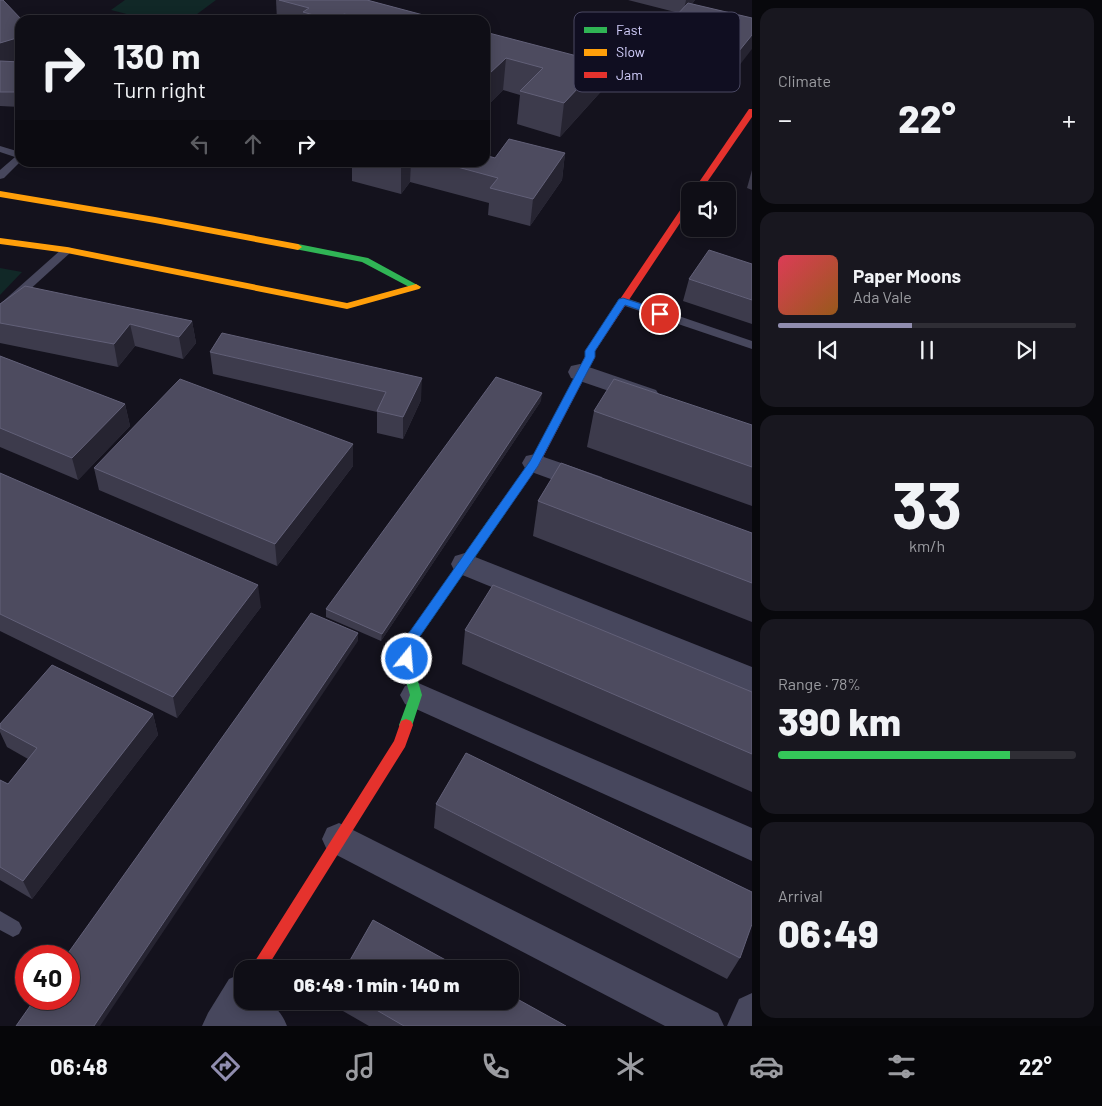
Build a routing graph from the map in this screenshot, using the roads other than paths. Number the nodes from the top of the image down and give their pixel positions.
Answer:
1 (752, 111) edge
2 (0, 150) edge
3 (15, 154) edge
4 (15, 161) edge
5 (0, 176) edge
6 (703, 182) edge
7 (0, 194) edge
8 (681, 215) edge
9 (0, 241) edge
10 (67, 250) junction
11 (623, 301) junction
12 (0, 310) edge
13 (752, 345) edge
14 (580, 372) junction
15 (671, 405) edge
16 (535, 463) junction
17 (616, 493) edge
18 (465, 564) junction
19 (752, 681) edge
20 (416, 695) junction
21 (339, 839) junction
22 (752, 845) edge
23 (263, 960) edge
24 (233, 1008) edge
25 (752, 1012) edge
26 (268, 1026) edge
27 (705, 1026) edge
28 (746, 1026) edge

1 - 6 street
2 - 3 lane
4 - 5 lane
7 - 10 street
8 - 11 street
9 - 10 street
10 - 12 lane
11 - 13 lane
11 - 14 street
14 - 15 street
14 - 16 street
16 - 17 street
16 - 18 street
18 - 19 street
18 - 20 street
20 - 21 street
20 - 22 street
21 - 23 street
21 - 27 street
24 - 26 street
25 - 28 street

